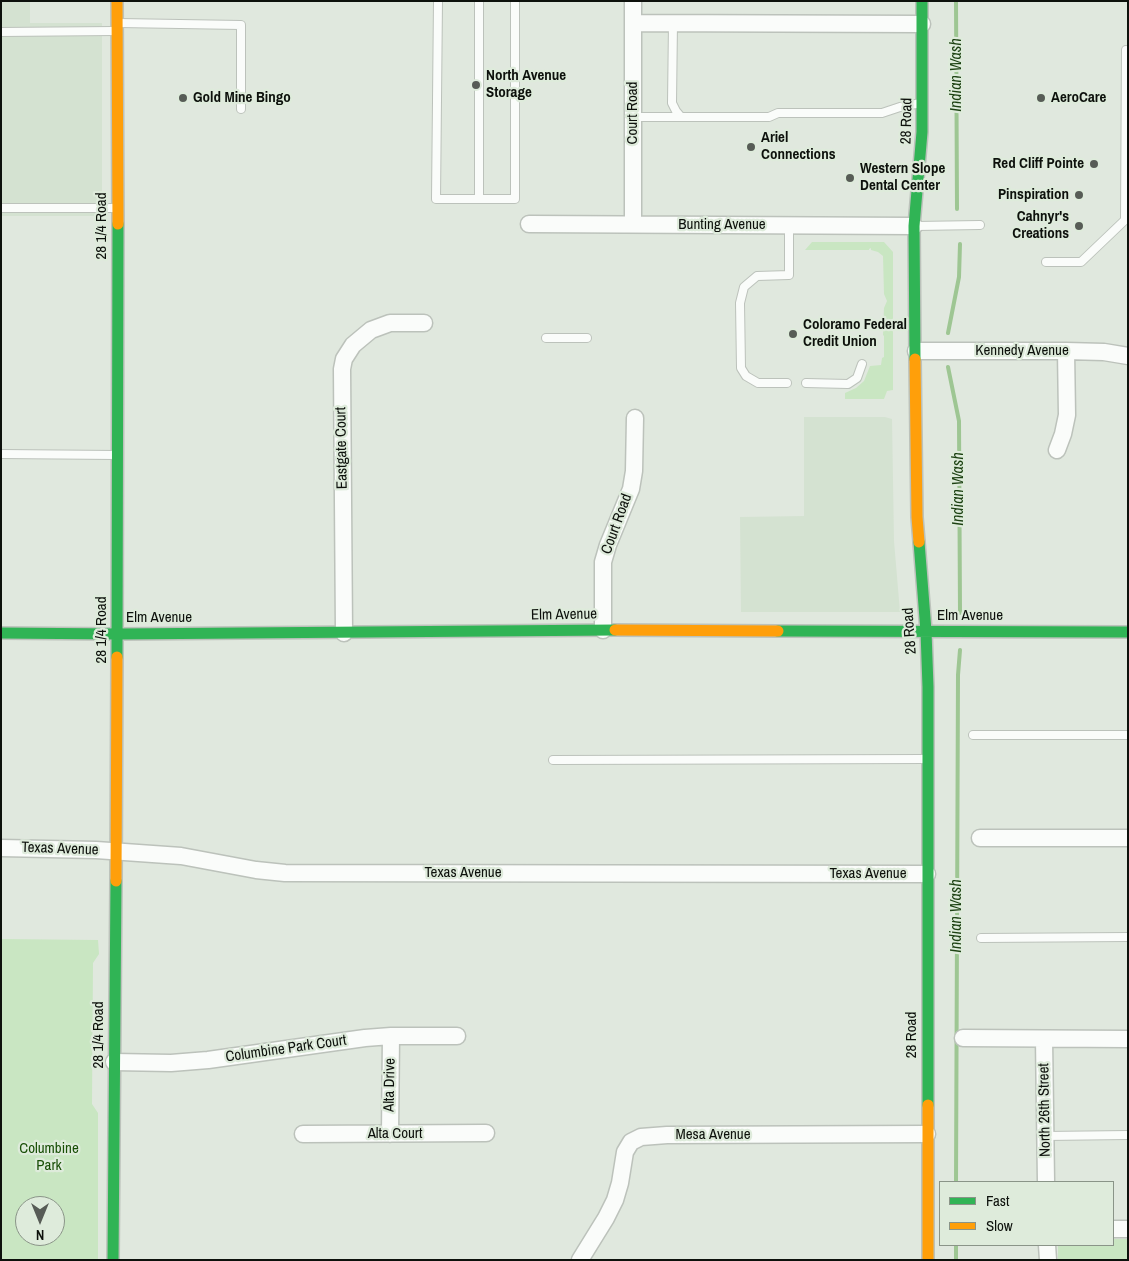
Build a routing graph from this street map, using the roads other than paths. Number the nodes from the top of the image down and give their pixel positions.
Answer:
1 (117, 1) edge
2 (438, 1) edge
3 (479, 1) edge
4 (515, 1) edge
5 (633, 1) edge
6 (922, 1) edge
7 (634, 23) junction
8 (673, 23) junction
9 (922, 24) junction
10 (117, 27) junction
11 (1, 32) edge
12 (1126, 50) dead end
13 (923, 103) junction
14 (241, 109) dead end
15 (633, 117) junction
16 (681, 117) junction
17 (479, 199) junction
18 (1, 208) edge
19 (117, 208) junction
20 (529, 224) dead end
21 (633, 224) junction
22 (789, 225) junction
23 (980, 225) dead end
24 (914, 226) junction
25 (1046, 262) dead end
26 (424, 323) dead end
27 (546, 338) dead end
28 (587, 338) dead end
29 (916, 351) junction
30 (1066, 351) junction
31 (1128, 356) edge
32 (862, 364) dead end
33 (787, 383) dead end
34 (806, 383) dead end
35 (635, 418) dead end
36 (1057, 450) dead end
37 (1, 454) edge
38 (118, 455) junction
39 (603, 630) junction
40 (926, 631) junction
41 (1128, 632) edge
42 (1, 633) edge
43 (344, 633) junction
44 (118, 634) junction
45 (973, 735) dead end
46 (1128, 735) edge
47 (928, 759) junction
48 (553, 760) dead end
49 (980, 838) dead end
50 (1128, 838) edge
51 (1, 848) edge
52 (115, 851) junction
53 (927, 874) junction
54 (1128, 937) edge
55 (981, 938) dead end
56 (391, 1036) junction
57 (457, 1036) dead end
58 (964, 1038) dead end
59 (1044, 1039) junction
60 (1128, 1039) edge
61 (114, 1062) junction
62 (486, 1133) dead end
63 (303, 1134) dead end
64 (390, 1134) junction
65 (927, 1134) junction
66 (1045, 1136) junction
67 (1128, 1136) edge
68 (1046, 1181) edge
69 (1114, 1229) edge
70 (1128, 1229) edge
71 (1048, 1246) edge
72 (113, 1260) edge
73 (580, 1260) edge
74 (928, 1260) edge
75 (1048, 1260) edge

1 - 10 street, 28 1/4 Road
2 - 17 lane
3 - 17 lane
4 - 17 lane
5 - 7 street, Court Road
6 - 9 street, 28 Road
7 - 8 street
7 - 15 street, Court Road
8 - 9 street
8 - 16 lane
9 - 13 street, 28 Road
10 - 11 lane
10 - 14 lane
10 - 19 street, 28 1/4 Road
12 - 25 lane
13 - 16 lane
13 - 24 street, 28 Road
15 - 16 lane
15 - 21 street, Court Road
18 - 19 lane
19 - 38 street, 28 1/4 Road
20 - 21 street, Bunting Avenue
21 - 22 street, Bunting Avenue
22 - 24 street, Bunting Avenue
22 - 33 lane
23 - 24 lane
24 - 29 street, 28 Road
26 - 43 street, Eastgate Court
27 - 28 lane
29 - 30 street, Kennedy Avenue
29 - 40 street, 28 Road
30 - 31 street, Kennedy Avenue
30 - 36 street
32 - 34 lane
35 - 39 street, Court Road
37 - 38 lane
38 - 44 street, 28 1/4 Road
39 - 40 street, Elm Avenue
39 - 43 street, Elm Avenue
40 - 41 street, Elm Avenue
40 - 47 street, 28 Road
42 - 44 street, Elm Avenue
43 - 44 street, Elm Avenue
44 - 52 street, 28 1/4 Road
45 - 46 lane
47 - 48 lane
47 - 53 street, 28 Road
49 - 50 street
51 - 52 street, Texas Avenue
52 - 53 street, Texas Avenue
52 - 61 street, 28 1/4 Road
53 - 65 street, 28 Road
54 - 55 lane
56 - 57 street, Columbine Park Court
56 - 61 street, Columbine Park Court
56 - 64 street, Alta Drive
58 - 59 street
59 - 60 street
59 - 66 street, North 26th Street
61 - 72 street, 28 1/4 Road
62 - 64 street, Alta Court
63 - 64 street, Alta Court
65 - 73 street, Mesa Avenue
65 - 74 street, 28 Road
66 - 67 lane
66 - 68 street, North 26th Street
69 - 70 street
71 - 75 street

